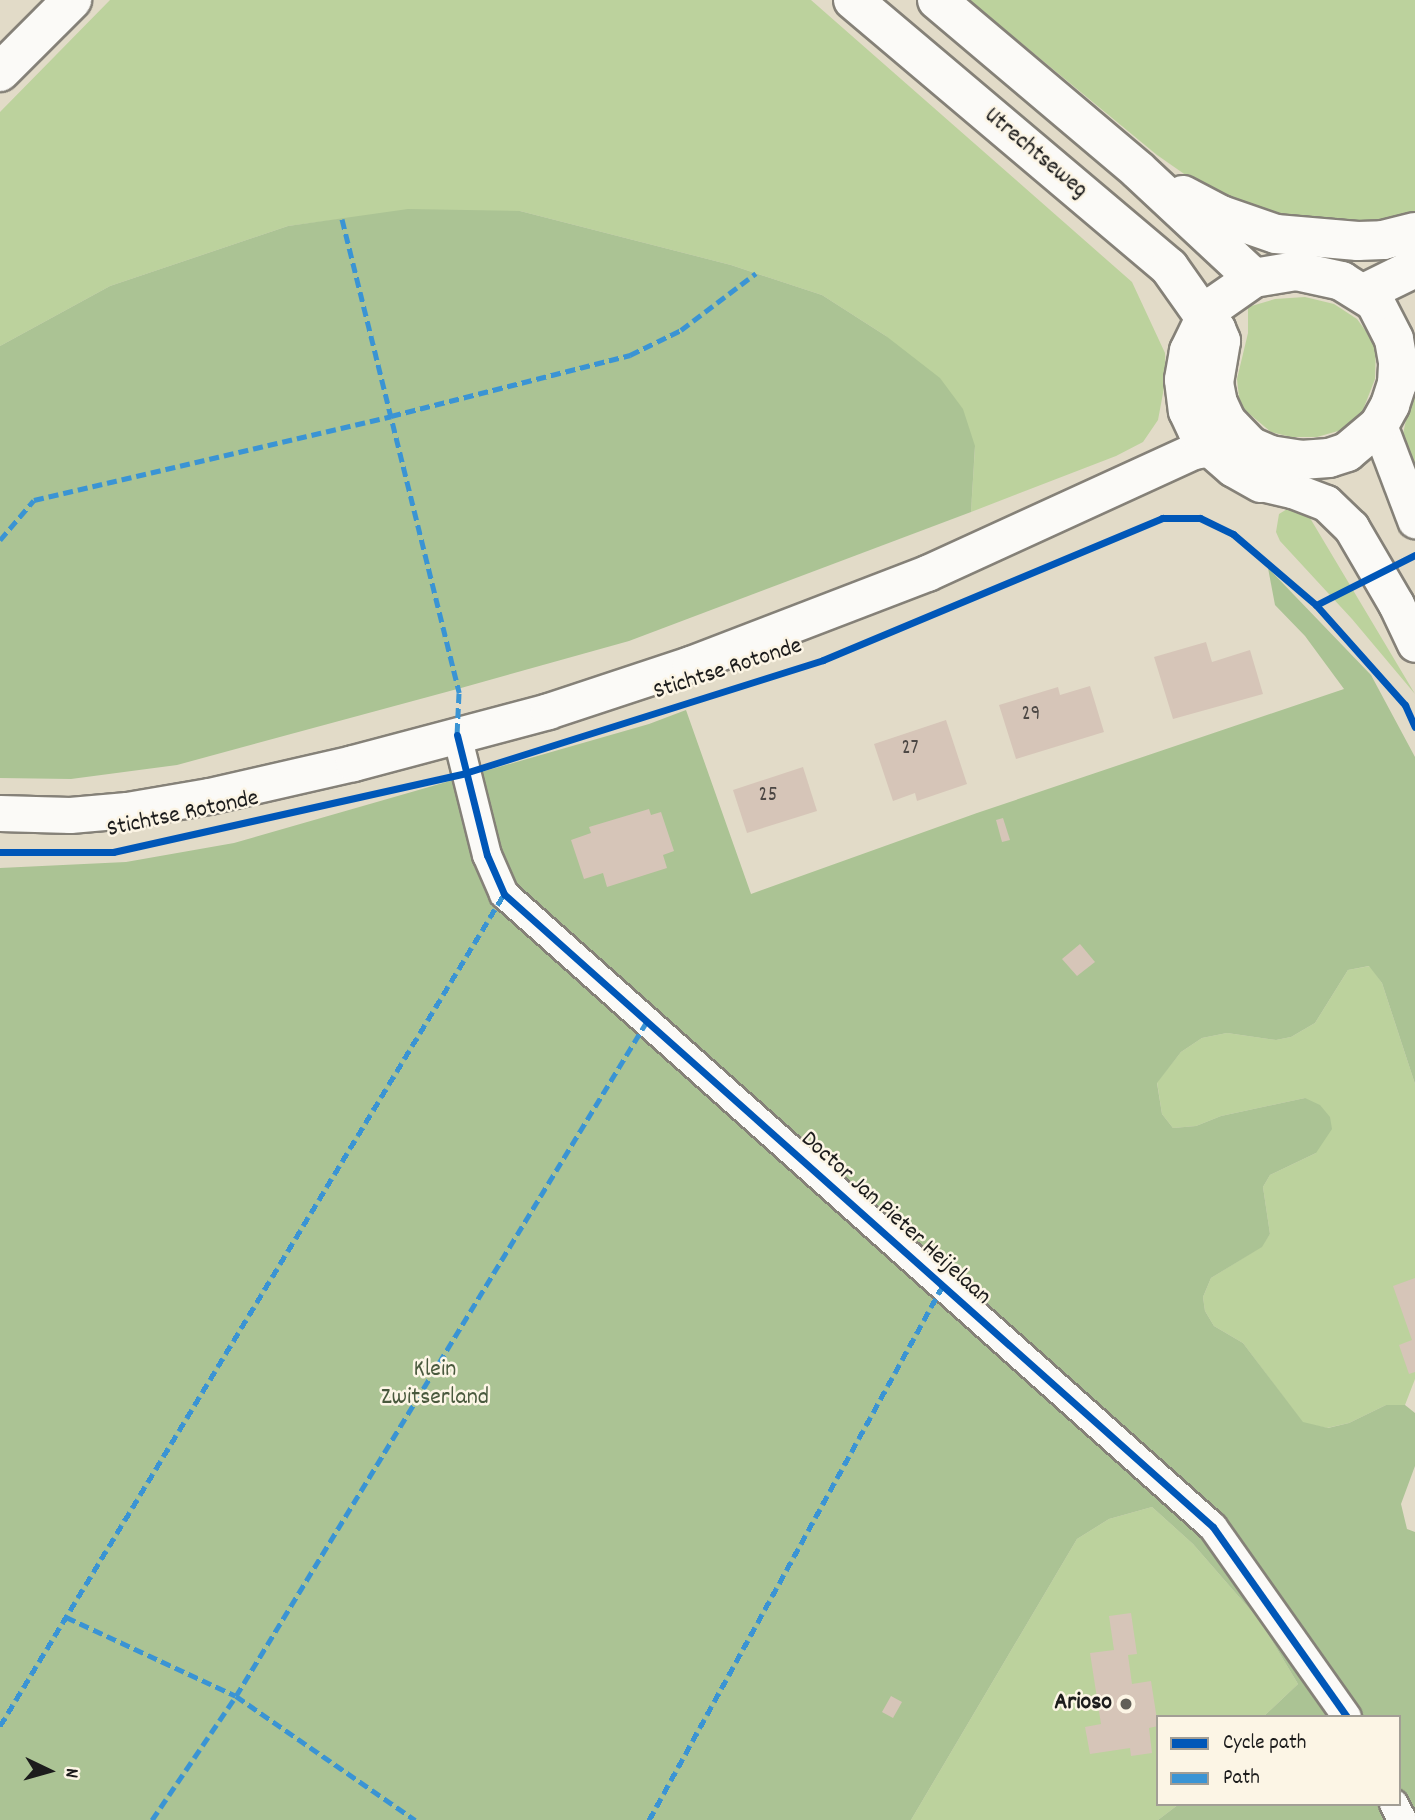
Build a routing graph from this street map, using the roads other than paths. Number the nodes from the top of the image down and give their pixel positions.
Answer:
1 (72, 0) edge
2 (853, 0) edge
3 (937, 0) edge
4 (0, 72) edge
5 (1138, 170) junction
6 (1415, 232) edge
7 (1415, 268) edge
8 (1254, 278) junction
9 (1364, 293) junction
10 (1205, 318) junction
11 (1405, 327) edge
12 (1379, 425) junction
13 (1250, 446) junction
14 (1211, 448) junction
15 (1261, 483) joint
16 (1415, 520) edge
17 (1415, 644) edge
18 (457, 735) junction
19 (0, 813) edge
20 (1346, 1715) edge

1 - 4 main road
2 - 10 main road, Utrechtseweg
3 - 5 main road
5 - 6 main road
5 - 8 main road
7 - 9 main road
8 - 9 main road
8 - 10 main road
9 - 11 main road
10 - 13 main road
10 - 14 main road
11 - 12 main road
12 - 13 main road
12 - 16 street
13 - 14 main road
14 - 15 main road
14 - 18 street, Stichtse Rotonde
15 - 17 street
18 - 19 street, Stichtse Rotonde
18 - 20 street, Doctor Jan Pieter Heijelaan

